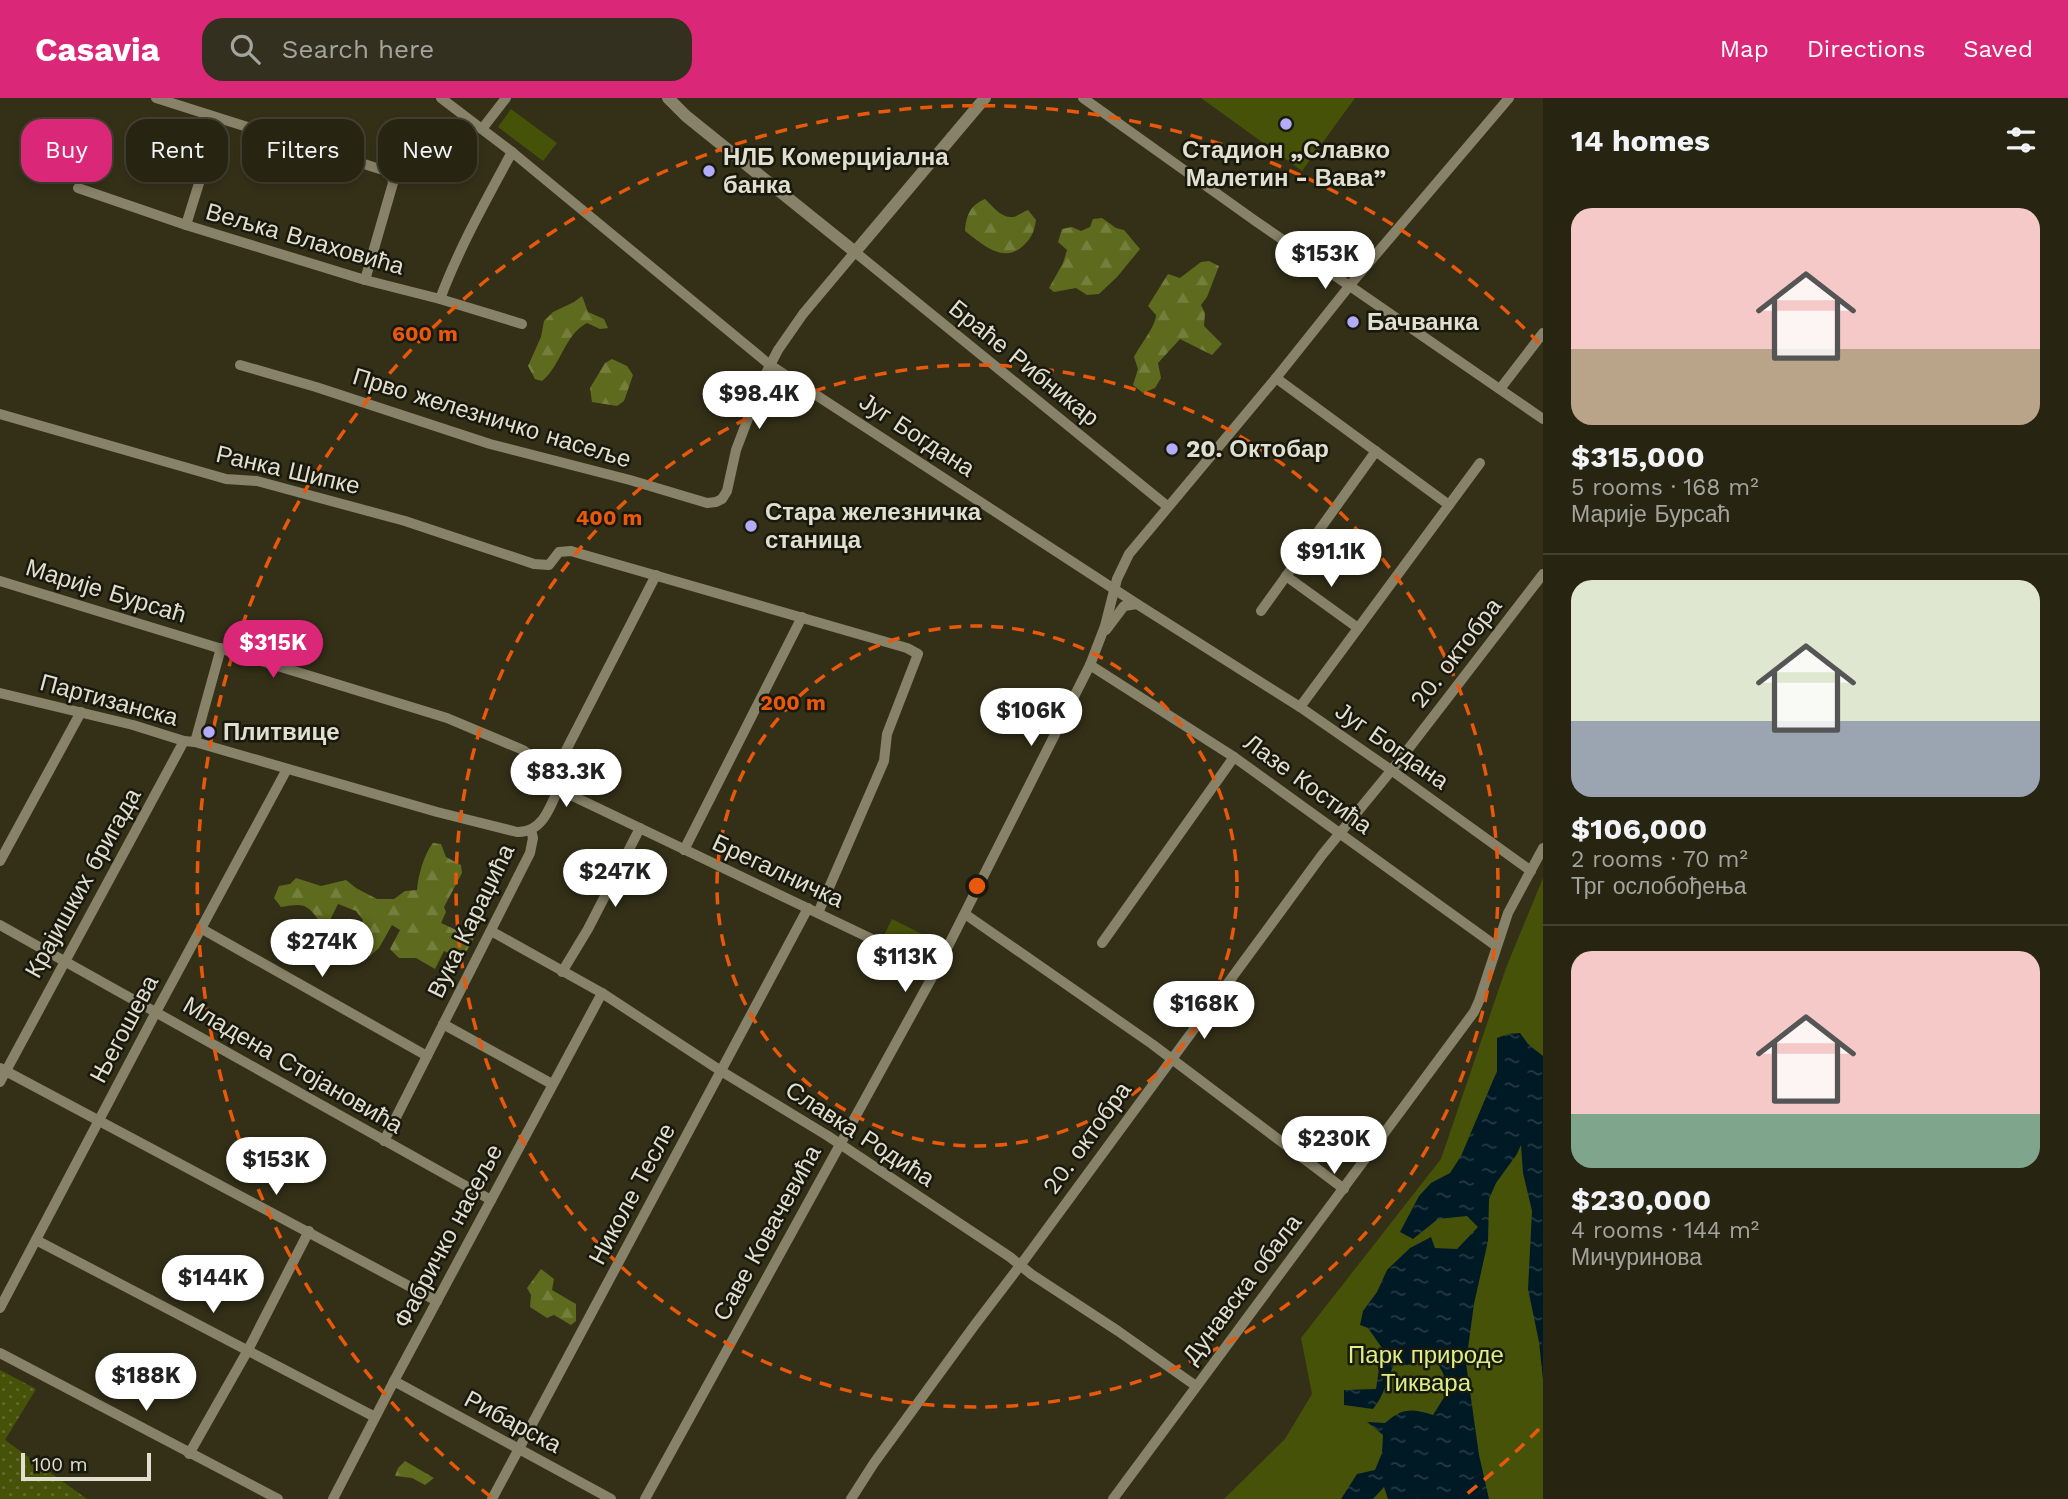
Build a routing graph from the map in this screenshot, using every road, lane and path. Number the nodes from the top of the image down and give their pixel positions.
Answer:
1 (156, 98) edge
2 (442, 98) edge
3 (506, 98) edge
4 (668, 98) edge
5 (985, 98) edge
6 (1083, 98) edge
7 (1509, 98) edge
8 (170, 100) edge
9 (219, 119) edge
10 (228, 122) edge
11 (482, 129) junction
12 (512, 152) junction
13 (199, 182) edge
14 (78, 188) dead end
15 (186, 225) junction
16 (855, 252) junction
17 (365, 280) junction
18 (1349, 285) junction
19 (440, 299) junction
20 (522, 324) dead end
21 (1543, 333) edge
22 (240, 365) dead end
23 (770, 365) junction
24 (1276, 378) junction
25 (1500, 389) junction
26 (0, 414) edge
27 (1543, 419) edge
28 (1376, 451) junction
29 (1480, 463) dead end
30 (1449, 505) junction
31 (1167, 506) junction
32 (1543, 574) edge
33 (656, 575) junction
34 (1286, 576) junction
35 (0, 581) edge
36 (1114, 589) junction
37 (1137, 604) junction
38 (1261, 611) dead end
39 (802, 617) junction
40 (1358, 628) junction
41 (1101, 640) junction
42 (221, 648) junction
43 (1090, 665) junction
44 (0, 693) edge
45 (1300, 707) junction
46 (81, 712) junction
47 (184, 741) junction
48 (195, 742) junction
49 (1234, 757) junction
50 (287, 769) junction
51 (1391, 770) junction
52 (551, 772) junction
53 (558, 789) junction
54 (640, 828) junction
55 (531, 830) junction
56 (1341, 834) junction
57 (1543, 848) edge
58 (684, 850) junction
59 (0, 861) edge
60 (1531, 871) junction
61 (813, 910) junction
62 (965, 914) junction
63 (0, 925) edge
64 (202, 929) junction
65 (491, 932) junction
66 (1102, 943) dead end
67 (1496, 946) junction
68 (65, 960) junction
69 (562, 972) junction
70 (935, 972) junction
71 (602, 993) junction
72 (156, 1012) junction
73 (443, 1024) junction
74 (427, 1055) junction
75 (1172, 1059) junction
76 (3, 1070) edge
77 (722, 1071) junction
78 (0, 1083) edge
79 (552, 1084) junction
80 (100, 1122) junction
81 (384, 1142) junction
82 (840, 1144) junction
83 (1344, 1189) junction
84 (491, 1200) junction
85 (309, 1231) junction
86 (36, 1240) junction
87 (1020, 1265) junction
88 (437, 1301) junction
89 (0, 1308) edge
90 (248, 1350) junction
91 (0, 1353) edge
92 (394, 1381) junction
93 (1196, 1386) junction
94 (375, 1417) junction
95 (519, 1449) junction
96 (189, 1454) junction
97 (278, 1499) edge
98 (333, 1499) edge
99 (492, 1499) edge
100 (611, 1499) edge
101 (645, 1499) edge
102 (851, 1499) edge
103 (1113, 1499) edge

1 - 8 street
2 - 11 street, Југ Богдана
3 - 11 street
4 - 16 street
5 - 16 street
6 - 18 street
7 - 18 street
8 - 9 street
10 - 17 street
11 - 12 street, Југ Богдана
12 - 19 street
12 - 23 street, Југ Богдана
13 - 15 street
14 - 15 street, Вељка Влаховића
15 - 17 street, Вељка Влаховића
16 - 23 street
16 - 31 street, Браће Рибникар
17 - 19 street, Вељка Влаховића
18 - 24 street
18 - 25 street
19 - 20 street, Вељка Влаховића
21 - 25 street
22 - 23 street, Прво железничко насеље
23 - 36 street, Југ Богдана
24 - 28 street
24 - 31 street
25 - 27 street
26 - 33 street, Ранка Шипке
28 - 30 street
28 - 34 street
29 - 30 street
30 - 40 street
31 - 36 street
32 - 51 street, 20. октобра
33 - 39 street
33 - 52 street
34 - 38 street
34 - 40 street
35 - 42 street, Марије Бурсаћ
36 - 37 street, Југ Богдана
36 - 41 street
37 - 41 street
37 - 45 street, Југ Богдана
39 - 58 street
39 - 61 street, Николе Тесле
40 - 45 street
41 - 43 street, Саве Ковачевића
42 - 48 street
42 - 52 street, Марије Бурсаћ
43 - 49 street, Лазе Костића
43 - 62 street, Саве Ковачевића
44 - 46 street, Партизанска
45 - 51 street, Југ Богдана
46 - 47 street, Партизанска
46 - 59 street
47 - 48 street, Партизанска
47 - 68 street, Крајишких бригада
48 - 50 street, Партизанска
49 - 56 street, Лазе Костића
49 - 66 street
50 - 55 street, Партизанска
50 - 64 street, Његошева
51 - 56 street, 20. октобра
51 - 60 street, Југ Богдана
52 - 53 street
53 - 54 street, Брегалничка
53 - 55 street, Вука Караџића
54 - 58 street, Брегалничка
54 - 69 street
55 - 65 street, Вука Караџића
56 - 67 street, Лазе Костића
56 - 75 street, 20. октобра
57 - 60 street, Дунавска обала
58 - 61 street, Брегалничка
60 - 67 street, Дунавска обала
61 - 70 street, Брегалничка
61 - 77 street, Николе Тесле
62 - 70 street, Саве Ковачевића
62 - 75 street
63 - 68 street, Младена Стојановића
64 - 72 street, Његошева
64 - 74 street
65 - 69 street, Славка Родића
65 - 73 street, Вука Караџића
67 - 83 street, Дунавска обала
68 - 72 street, Младена Стојановића
68 - 76 street, Крајишких бригада
69 - 71 street, Славка Родића
70 - 82 street, Саве Ковачевића
71 - 77 street, Славка Родића
71 - 79 street, Фабричко насеље
72 - 80 street, Његошева
72 - 81 street, Младена Стојановића
73 - 74 street, Вука Караџића
73 - 79 street
74 - 81 street, Вука Караџића
75 - 83 street
75 - 87 street, 20. октобра
76 - 78 street, Крајишких бригада
76 - 80 street
77 - 82 street, Славка Родића
77 - 95 street, Николе Тесле
79 - 84 street, Фабричко насеље
80 - 85 street
80 - 86 street, Његошева
81 - 84 street, Младена Стојановића
82 - 87 street, Славка Родића
82 - 101 street, Саве Ковачевића
83 - 93 street, Дунавска обала
84 - 88 street, Фабричко насеље
85 - 88 street
85 - 90 street
86 - 89 street, Његошева
86 - 90 street
87 - 93 street, Славка Родића
87 - 102 street, 20. октобра
88 - 92 street, Фабричко насеље
90 - 94 street
90 - 96 street
91 - 96 street
92 - 94 street, Фабричко насеље
92 - 95 street, Рибарска
93 - 103 street, Дунавска обала
94 - 98 street, Фабричко насеље
95 - 99 street, Николе Тесле
95 - 100 street, Рибарска
96 - 97 street

